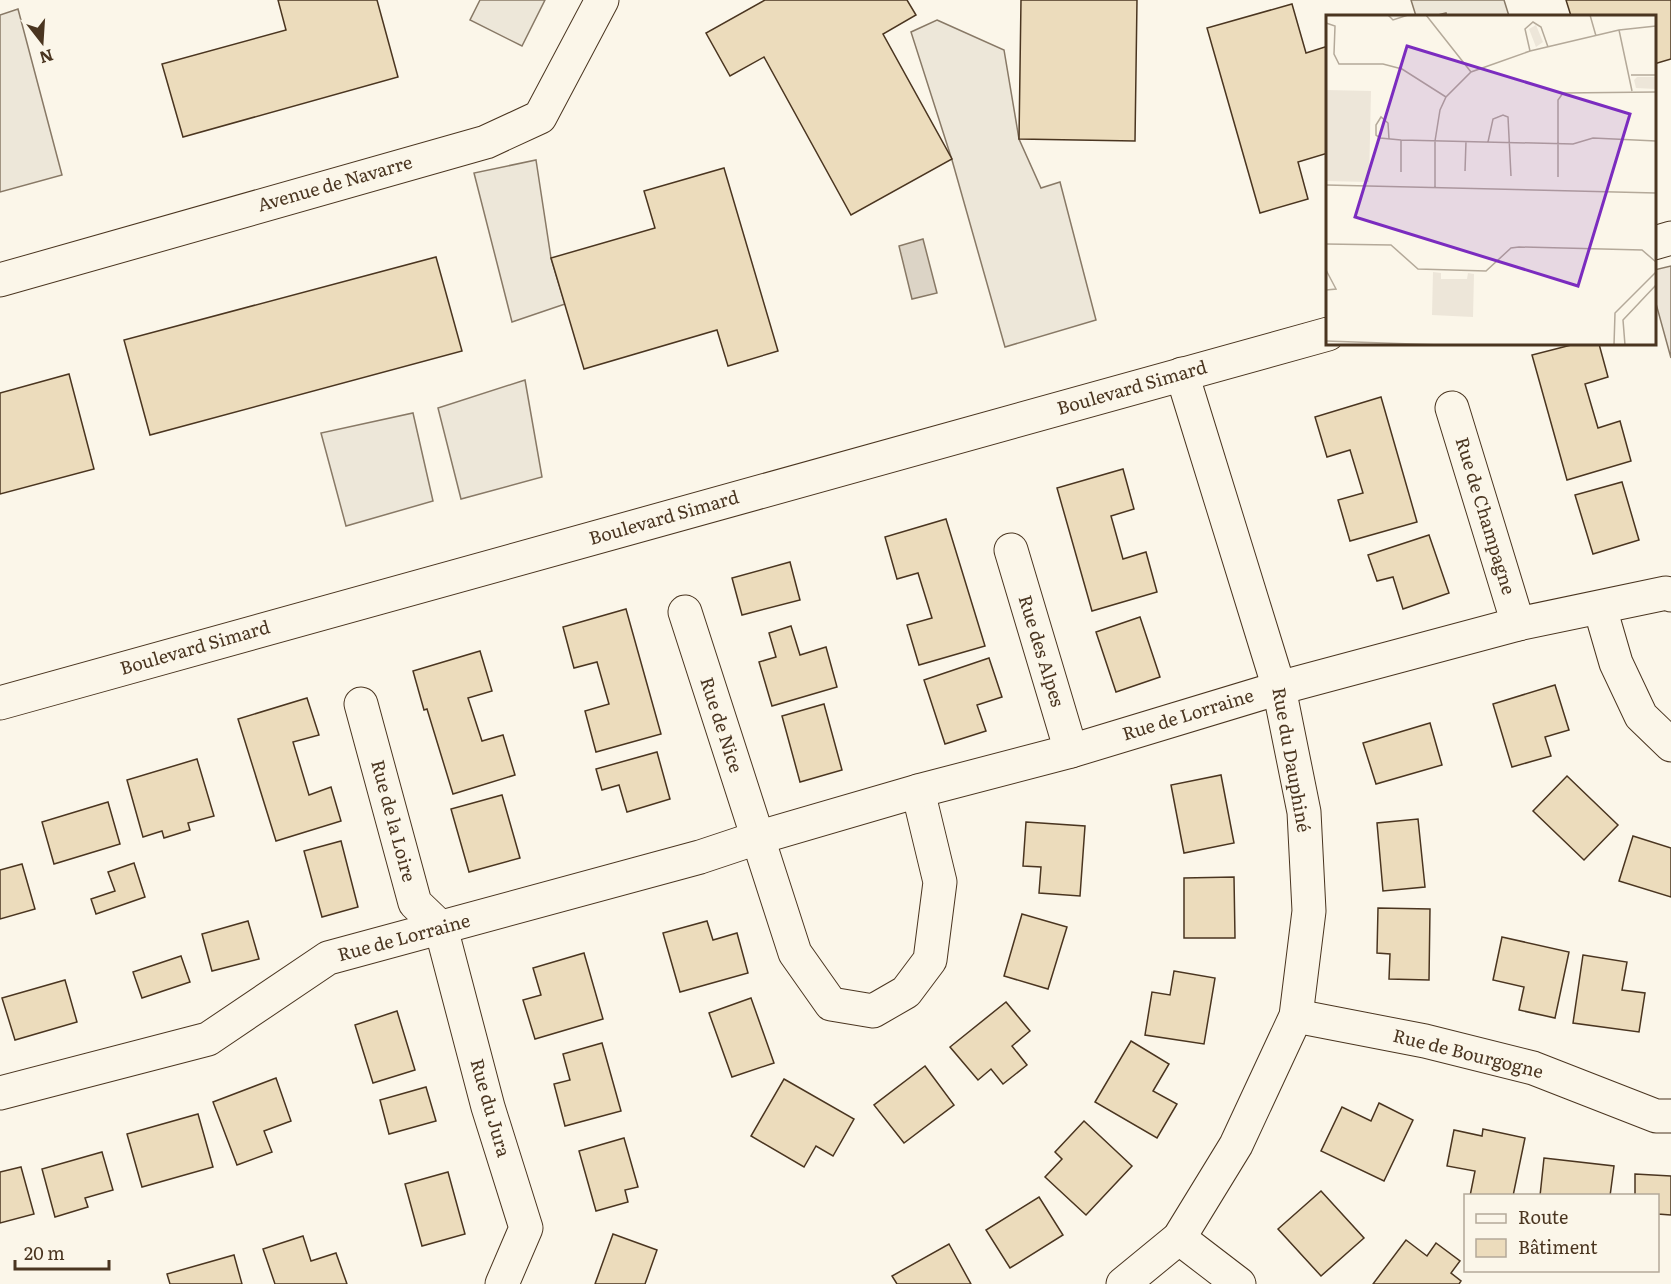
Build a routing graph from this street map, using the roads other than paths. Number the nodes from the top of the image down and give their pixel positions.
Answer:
1 (602, 0) edge
2 (1671, 238) edge
3 (1656, 242) edge
4 (0, 280) edge
5 (1326, 335) edge
6 (1182, 374) junction
7 (1452, 408) dead end
8 (1011, 550) dead end
9 (1671, 596) edge
10 (1600, 608) junction
11 (685, 612) dead end
12 (1518, 624) junction
13 (1279, 688) junction
14 (0, 703) edge
15 (361, 704) dead end
16 (1671, 745) edge
17 (1071, 751) junction
18 (918, 791) junction
19 (757, 838) junction
20 (441, 928) junction
21 (1296, 1016) junction
22 (0, 1093) edge
23 (1671, 1116) edge
24 (1179, 1238) junction
25 (502, 1284) edge
26 (1123, 1284) edge
27 (1239, 1284) edge

1 - 4 street, Avenue de Navarre
2 - 3 street
5 - 6 street, Boulevard Simard
6 - 13 street, Rue du Dauphiné
6 - 14 street, Boulevard Simard
7 - 12 street, Rue de Champagne
8 - 17 street, Rue des Alpes
9 - 10 street, Rue de Lorraine
10 - 12 street, Rue de Lorraine
10 - 16 street
11 - 19 street, Rue de Nice
12 - 13 street, Rue de Lorraine
13 - 17 street, Rue de Lorraine
13 - 21 street, Rue du Dauphiné
15 - 20 street, Rue de la Loire
17 - 18 street, Rue de Lorraine
18 - 19 street, Rue de Lorraine
18 - 19 street
19 - 20 street, Rue de Lorraine
20 - 22 street, Rue de Lorraine
20 - 25 street, Rue du Jura
21 - 23 street, Rue de Bourgogne
21 - 24 street, Rue du Dauphiné
24 - 26 street, Rue du Dauphiné
24 - 27 street

